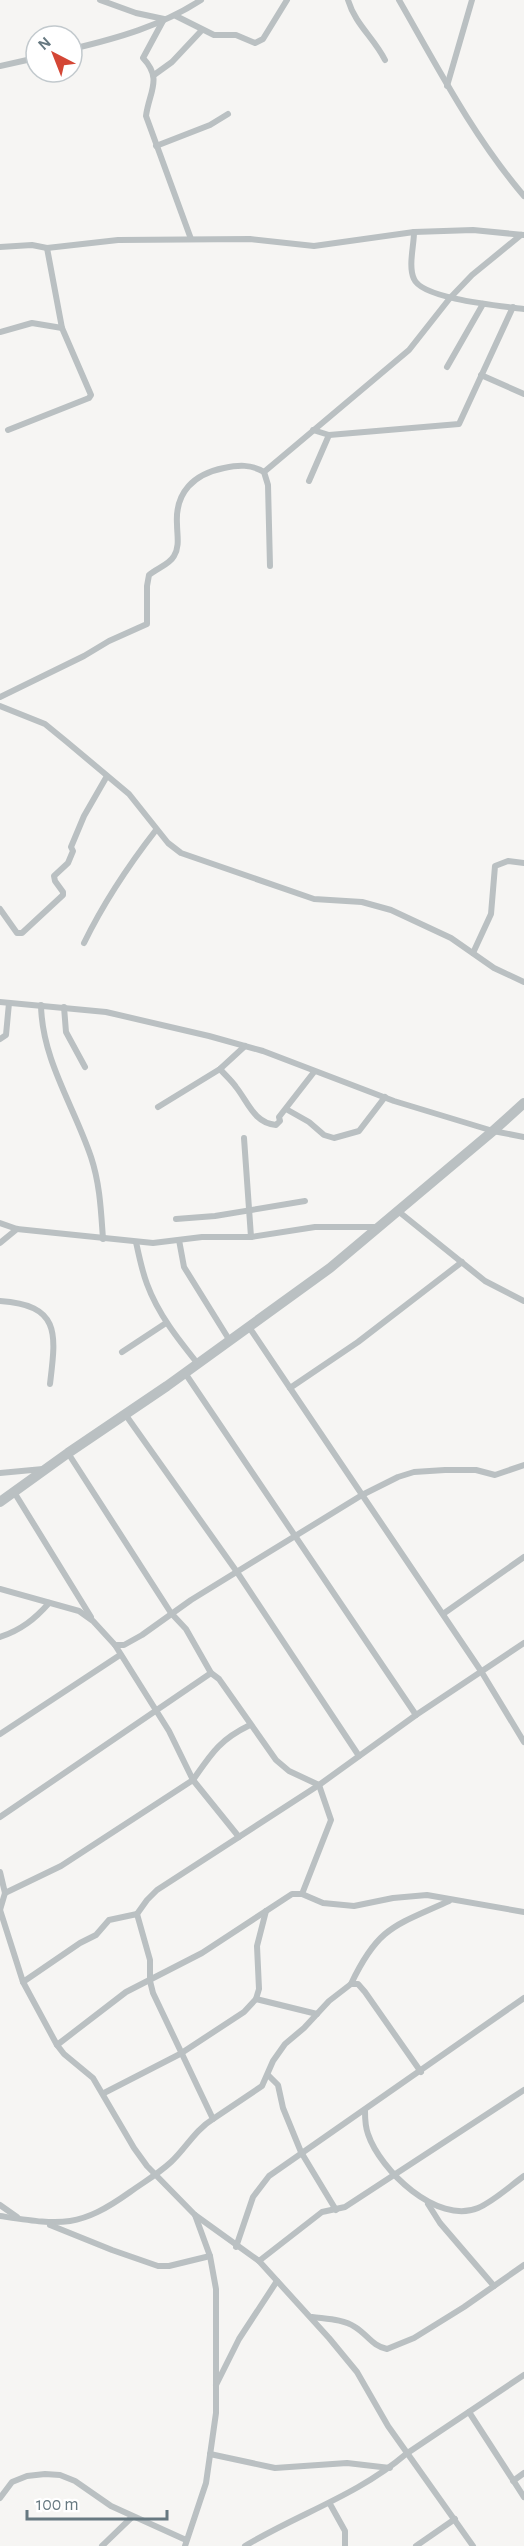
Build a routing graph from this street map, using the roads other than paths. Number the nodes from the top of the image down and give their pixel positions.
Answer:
1 (100, 0) edge
2 (201, 0) edge
3 (287, 0) edge
4 (348, 0) edge
5 (399, 0) edge
6 (472, 0) edge
7 (177, 16) junction
8 (164, 19) junction
9 (202, 30) junction
10 (84, 46) edge
11 (385, 60) dead end
12 (24, 61) edge
13 (0, 66) edge
14 (154, 75) junction
15 (447, 87) junction
16 (228, 114) dead end
17 (156, 146) junction
18 (524, 196) edge
19 (414, 232) junction
20 (523, 235) edge
21 (191, 239) junction
22 (0, 247) edge
23 (47, 248) junction
24 (450, 298) junction
25 (483, 304) junction
26 (513, 307) junction
27 (524, 309) edge
28 (62, 328) junction
29 (0, 332) edge
30 (447, 367) dead end
31 (481, 375) junction
32 (524, 394) edge
33 (8, 430) dead end
34 (313, 430) junction
35 (329, 435) junction
36 (264, 472) junction
37 (309, 481) dead end
38 (270, 566) dead end
39 (0, 697) edge
40 (0, 706) edge
41 (107, 776) junction
42 (156, 830) junction
43 (524, 863) edge
44 (0, 909) edge
45 (84, 943) dead end
46 (473, 953) junction
47 (524, 982) edge
48 (0, 1002) edge
49 (9, 1003) junction
50 (41, 1005) junction
51 (64, 1007) junction
52 (0, 1039) edge
53 (245, 1046) junction
54 (85, 1067) dead end
55 (220, 1069) junction
56 (314, 1072) junction
57 (385, 1097) junction
58 (524, 1103) edge
59 (158, 1107) dead end
60 (286, 1109) junction
61 (493, 1131) junction
62 (524, 1137) edge
63 (244, 1138) dead end
64 (305, 1201) dead end
65 (249, 1210) junction
66 (398, 1211) junction
67 (176, 1219) dead end
68 (0, 1223) edge
69 (380, 1227) junction
70 (17, 1229) junction
71 (251, 1238) junction
72 (103, 1239) junction
73 (179, 1240) junction
74 (136, 1242) junction
75 (0, 1243) edge
76 (462, 1262) junction
77 (0, 1301) edge
78 (524, 1301) edge
79 (166, 1323) junction
80 (249, 1327) junction
81 (230, 1341) junction
82 (122, 1352) dead end
83 (198, 1364) junction
84 (186, 1373) junction
85 (50, 1384) dead end
86 (290, 1388) junction
87 (125, 1413) junction
88 (68, 1453) junction
89 (524, 1465) edge
90 (46, 1468) junction
91 (0, 1473) edge
92 (14, 1492) junction
93 (362, 1495) junction
94 (0, 1502) edge
95 (296, 1535) junction
96 (524, 1557) edge
97 (237, 1572) junction
98 (0, 1588) edge
99 (48, 1603) junction
100 (171, 1613) junction
101 (443, 1614) junction
102 (93, 1621) junction
103 (0, 1637) edge
104 (524, 1643) edge
105 (115, 1645) junction
106 (120, 1655) junction
107 (481, 1671) junction
108 (211, 1674) junction
109 (156, 1713) junction
110 (416, 1715) junction
111 (250, 1725) junction
112 (0, 1734) edge
113 (523, 1739) edge
114 (359, 1756) junction
115 (193, 1780) junction
116 (320, 1785) junction
117 (0, 1817) edge
118 (239, 1837) junction
119 (0, 1872) edge
120 (5, 1893) junction
121 (302, 1894) junction
122 (449, 1901) junction
123 (0, 1910) edge
124 (266, 1911) junction
125 (524, 1912) edge
126 (137, 1914) junction
127 (150, 1981) junction
128 (23, 1982) junction
129 (351, 1984) junction
130 (524, 1998) edge
131 (256, 1999) junction
132 (317, 2014) junction
133 (57, 2045) junction
134 (180, 2054) junction
135 (421, 2072) junction
136 (268, 2075) junction
137 (524, 2090) edge
138 (104, 2093) junction
139 (364, 2110) junction
140 (213, 2119) junction
141 (301, 2152) junction
142 (157, 2175) junction
143 (394, 2175) junction
144 (524, 2176) edge
145 (428, 2203) junction
146 (0, 2205) edge
147 (336, 2210) junction
148 (195, 2215) junction
149 (0, 2216) edge
150 (20, 2219) junction
151 (47, 2223) junction
152 (236, 2247) junction
153 (210, 2256) junction
154 (259, 2261) junction
155 (524, 2265) edge
156 (277, 2281) junction
157 (494, 2286) junction
158 (311, 2317) junction
159 (524, 2375) edge
160 (216, 2385) junction
161 (469, 2412) junction
162 (210, 2454) junction
163 (406, 2454) junction
164 (390, 2468) junction
165 (524, 2474) edge
166 (513, 2481) junction
167 (524, 2497) edge
168 (0, 2498) edge
169 (330, 2504) junction
170 (132, 2517) junction
171 (455, 2519) junction
172 (185, 2543) edge
173 (102, 2546) edge
174 (244, 2546) edge
175 (345, 2546) edge
176 (416, 2546) edge
177 (473, 2546) edge

1 - 8 street
2 - 7 street
3 - 9 street
4 - 11 street
5 - 15 street
6 - 15 street
7 - 8 street
7 - 9 street
8 - 10 street
8 - 14 street
9 - 14 street
12 - 13 street
14 - 17 street
15 - 18 street
16 - 17 street
17 - 21 street
19 - 20 street
19 - 21 street
19 - 24 street
20 - 24 street
21 - 23 street
22 - 23 street
23 - 28 street
24 - 25 street
24 - 34 street
25 - 26 street
25 - 30 street
26 - 27 street
26 - 31 street
28 - 29 street
28 - 33 street
31 - 32 street
31 - 35 street
34 - 35 street
34 - 36 street
35 - 37 street
36 - 38 street
36 - 39 street
40 - 41 street
41 - 42 street
41 - 44 street
42 - 45 street
42 - 46 street
43 - 46 street
46 - 47 street
48 - 49 street
49 - 50 street
49 - 52 street
50 - 51 street
50 - 72 street
51 - 53 street
51 - 54 street
53 - 55 street
53 - 56 street
55 - 59 street
55 - 60 street
56 - 57 street
56 - 60 street
57 - 60 street
57 - 61 street
58 - 61 street
61 - 62 street
61 - 66 street
63 - 65 street
64 - 65 street
65 - 67 street
65 - 71 street
66 - 69 street
66 - 76 street
68 - 70 street
69 - 71 street
69 - 80 street
70 - 72 street
70 - 75 street
71 - 73 street
72 - 74 street
73 - 74 street
73 - 81 street
74 - 79 street
76 - 78 street
76 - 86 street
77 - 85 street
79 - 82 street
79 - 83 street
80 - 81 street
80 - 86 street
81 - 83 street
83 - 84 street
84 - 87 street
84 - 95 street
86 - 93 street
87 - 88 street
87 - 97 street
88 - 90 street
88 - 100 street
89 - 93 street
90 - 91 street
90 - 92 street
92 - 94 street
92 - 102 street
93 - 95 street
93 - 101 street
95 - 97 street
95 - 110 street
96 - 101 street
97 - 100 street
97 - 114 street
98 - 99 street
99 - 102 street
99 - 103 street
100 - 105 street
100 - 108 street
101 - 107 street
102 - 105 street
104 - 107 street
105 - 106 street
106 - 109 street
106 - 112 street
107 - 110 street
107 - 113 street
108 - 109 street
108 - 111 street
109 - 115 street
109 - 117 street
110 - 114 street
111 - 115 street
111 - 116 street
114 - 116 street
115 - 118 street
115 - 120 street
116 - 118 street
116 - 121 street
118 - 126 street
119 - 120 street
120 - 123 street
121 - 122 street
121 - 124 street
122 - 125 street
122 - 129 street
123 - 128 street
124 - 127 street
124 - 131 street
126 - 127 street
126 - 128 street
127 - 133 street
127 - 134 street
128 - 133 street
129 - 132 street
129 - 135 street
130 - 135 street
131 - 132 street
131 - 134 street
132 - 136 street
133 - 138 street
134 - 138 street
134 - 140 street
135 - 139 street
136 - 140 street
136 - 141 street
137 - 143 street
138 - 142 street
139 - 141 street
139 - 143 street
140 - 142 street
141 - 147 street
141 - 152 street
142 - 148 street
142 - 151 street
143 - 145 street
143 - 147 street
144 - 145 street
145 - 157 street
146 - 150 street
147 - 154 street
148 - 152 street
148 - 153 street
149 - 150 street
150 - 151 street
151 - 153 street
152 - 154 street
153 - 160 street
154 - 156 street
155 - 157 street
156 - 158 street
156 - 160 street
157 - 158 street
158 - 163 street
159 - 161 street
160 - 162 street
161 - 163 street
161 - 166 street
162 - 164 street
162 - 172 street
163 - 164 street
163 - 171 street
164 - 169 street
165 - 166 street
166 - 167 street
168 - 170 street
169 - 174 street
169 - 175 street
170 - 172 street
170 - 173 street
171 - 176 street
171 - 177 street

